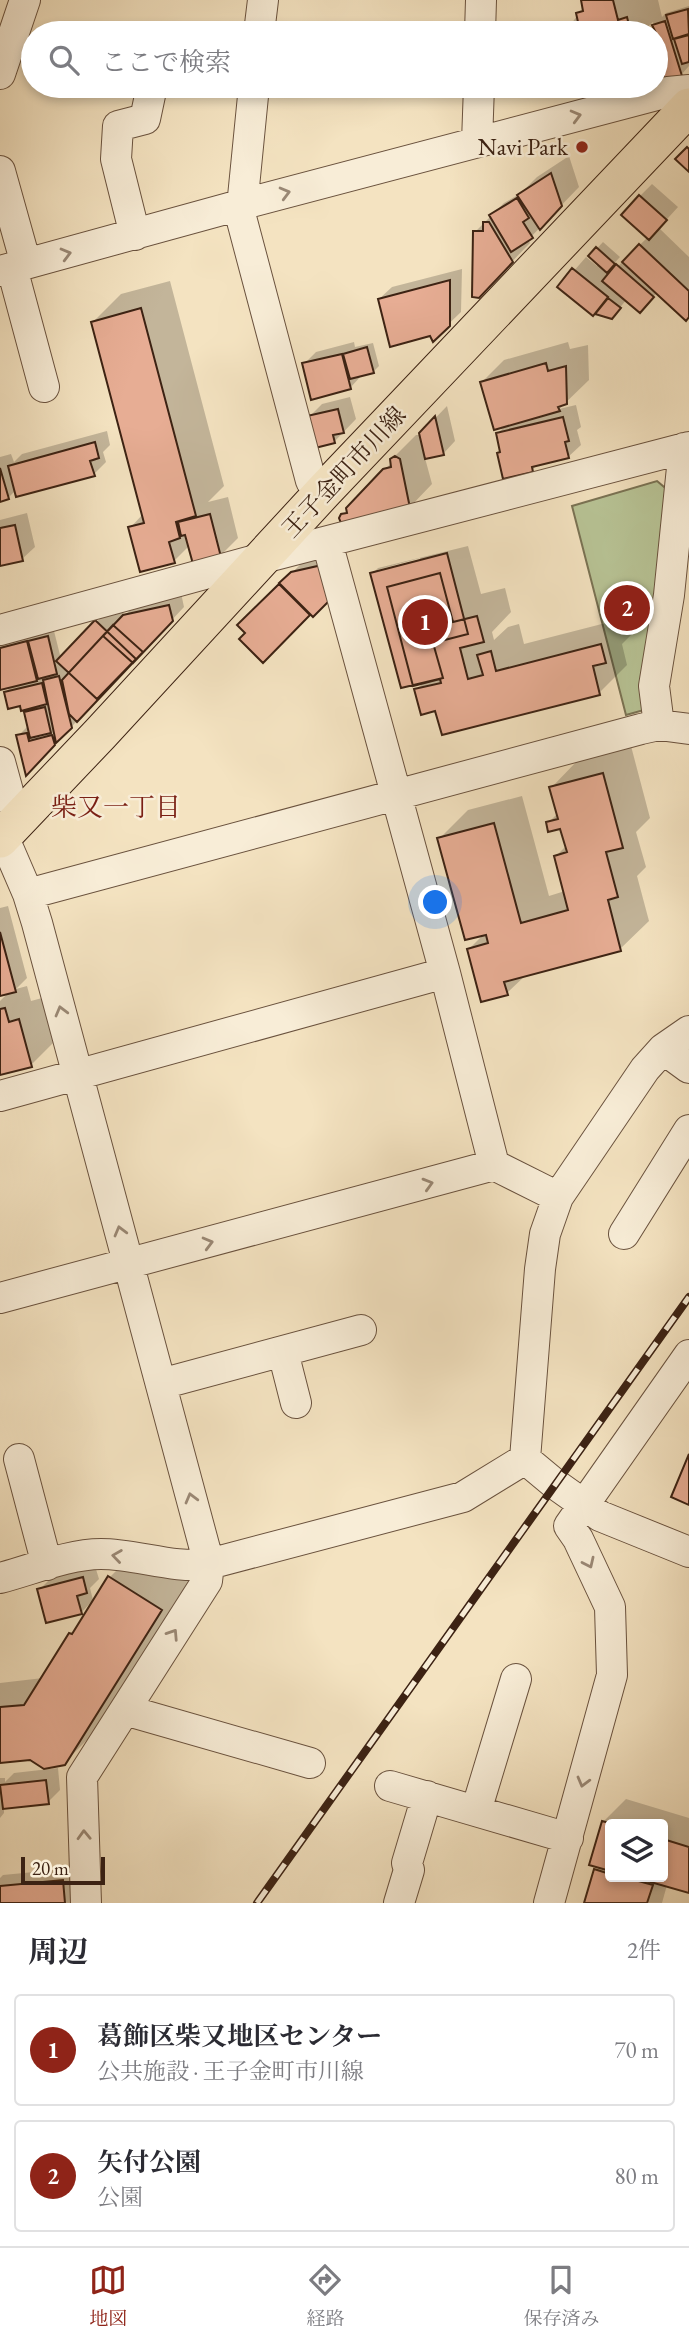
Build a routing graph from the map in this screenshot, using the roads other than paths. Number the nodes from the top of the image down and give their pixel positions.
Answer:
1 (25, 0) edge
2 (263, 0) edge
3 (481, 0) edge
4 (261, 21) edge
5 (480, 21) edge
6 (0, 74) edge
7 (689, 90) edge
8 (668, 92) edge
9 (149, 98) edge
10 (253, 98) edge
11 (479, 98) edge
12 (645, 98) edge
13 (689, 107) edge
14 (477, 142) junction
15 (0, 171) edge
16 (240, 205) junction
17 (135, 235) junction
18 (13, 268) edge
19 (44, 387) dead end
20 (686, 447) edge
21 (323, 492) junction
22 (327, 542) junction
23 (263, 558) junction
24 (0, 630) edge
25 (659, 725) junction
26 (689, 729) edge
27 (0, 762) edge
28 (396, 795) junction
29 (8, 831) edge
30 (28, 894) junction
31 (445, 973) junction
32 (689, 1031) edge
33 (663, 1049) junction
34 (689, 1068) edge
35 (78, 1075) junction
36 (0, 1096) edge
37 (689, 1130) edge
38 (494, 1165) junction
39 (558, 1197) junction
40 (624, 1234) dead end
41 (129, 1264) junction
42 (0, 1298) edge
43 (361, 1330) dead end
44 (283, 1352) junction
45 (689, 1355) edge
46 (161, 1384) junction
47 (296, 1403) dead end
48 (19, 1459) dead end
49 (529, 1463) junction
50 (583, 1505) junction
51 (689, 1552) edge
52 (209, 1564) junction
53 (47, 1565) junction
54 (0, 1578) edge
55 (516, 1679) dead end
56 (125, 1710) junction
57 (310, 1763) dead end
58 (390, 1786) dead end
59 (427, 1796) junction
60 (476, 1811) junction
61 (568, 1838) junction
62 (86, 1903) edge
63 (399, 1903) edge
64 (549, 1903) edge

1 - 6 street
2 - 4 street
3 - 5 street
8 -> 7 street
9 - 17 street
10 - 16 street
11 - 14 street
14 -> 12 street
13 - 21 main road, 王子金町市川線
16 -> 14 street
15 - 18 street
16 - 17 street
16 - 21 street
18 -> 17 street
18 - 19 street
20 - 22 street
20 - 25 street
21 - 23 main road, 王子金町市川線
22 - 23 street
22 - 28 street
23 - 24 street
23 - 29 main road, 王子金町市川線
25 - 26 street
25 - 28 street
27 - 29 street
28 - 30 street
28 - 31 street
29 - 30 street
35 -> 30 street
31 - 35 street
31 - 38 street
32 - 33 street
33 - 34 street
33 - 39 street
35 - 36 street
41 -> 35 street
37 - 40 street
38 - 39 street
41 -> 38 street
39 - 49 street
41 - 42 street
41 - 46 street
43 - 44 street
44 - 46 street
44 - 47 street
45 - 50 street
52 -> 46 street
48 - 53 street
49 - 50 street
49 - 52 street
50 - 51 street
50 -> 61 street
52 -> 53 street
56 -> 52 street
53 - 54 street
55 - 60 street
56 - 57 street
62 -> 56 street
58 - 59 street
59 - 60 street
59 - 63 street
60 - 61 street
61 - 64 street

